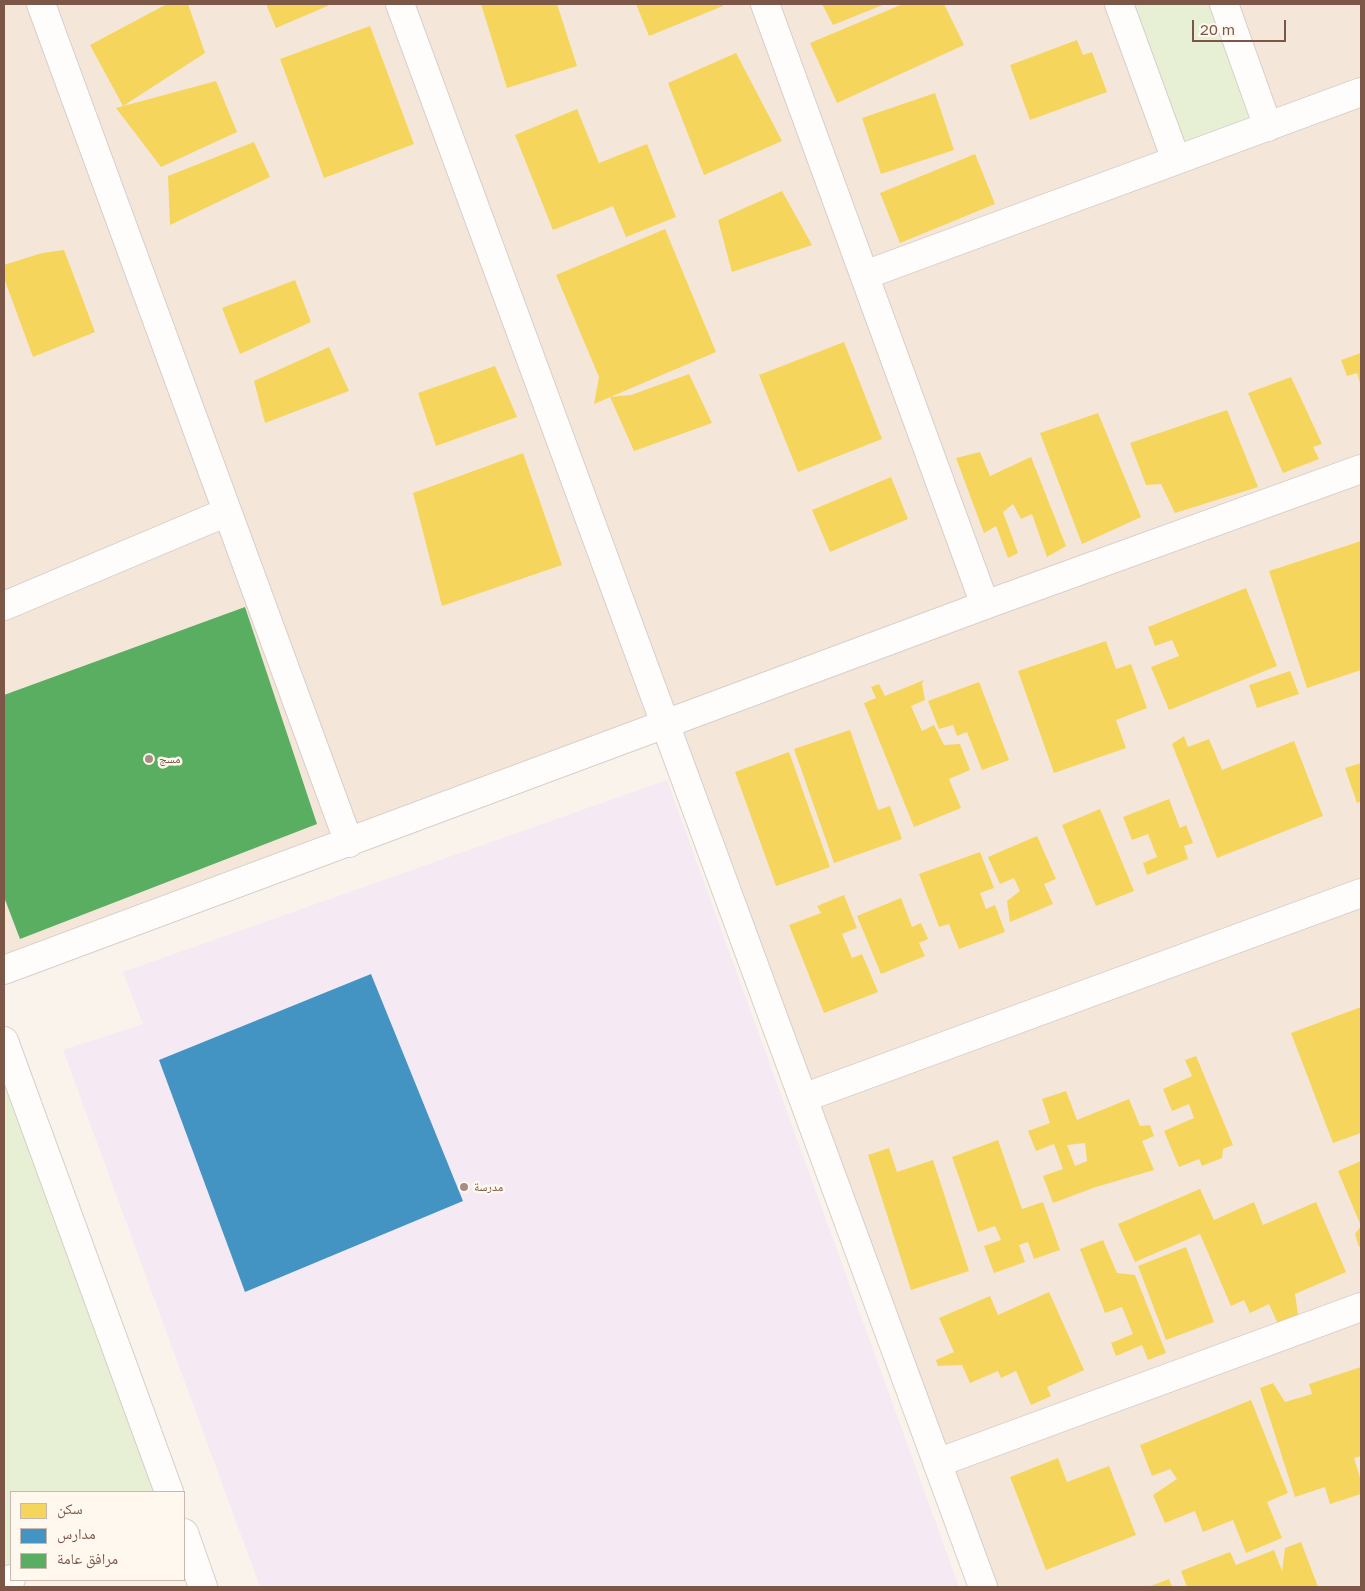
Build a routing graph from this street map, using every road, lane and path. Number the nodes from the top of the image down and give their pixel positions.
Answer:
1 (40, 4) edge
2 (400, 4) edge
3 (765, 4) edge
4 (1119, 4) edge
5 (1224, 4) edge
6 (1361, 92) edge
7 (1268, 127) junction
8 (1176, 160) junction
9 (865, 275) junction
10 (1361, 469) edge
11 (227, 512) junction
12 (985, 605) junction
13 (4, 606) edge
14 (665, 724) junction
15 (348, 843) junction
16 (1361, 893) edge
17 (4, 970) edge
18 (4, 1041) edge
19 (803, 1098) junction
20 (1361, 1307) edge
21 (938, 1463) junction
22 (169, 1491) edge
23 (185, 1536) edge
24 (204, 1587) edge
25 (983, 1587) edge

1 - 11 street
2 - 14 street
3 - 9 street
4 - 8 street
5 - 7 street
6 - 7 street
7 - 8 street
8 - 9 street
9 - 12 street
10 - 12 street
11 - 13 street
11 - 15 street
12 - 14 street
14 - 15 street
14 - 19 street
15 - 17 street
16 - 19 street
18 - 22 street
19 - 21 street
20 - 21 street
21 - 25 street
23 - 24 street

